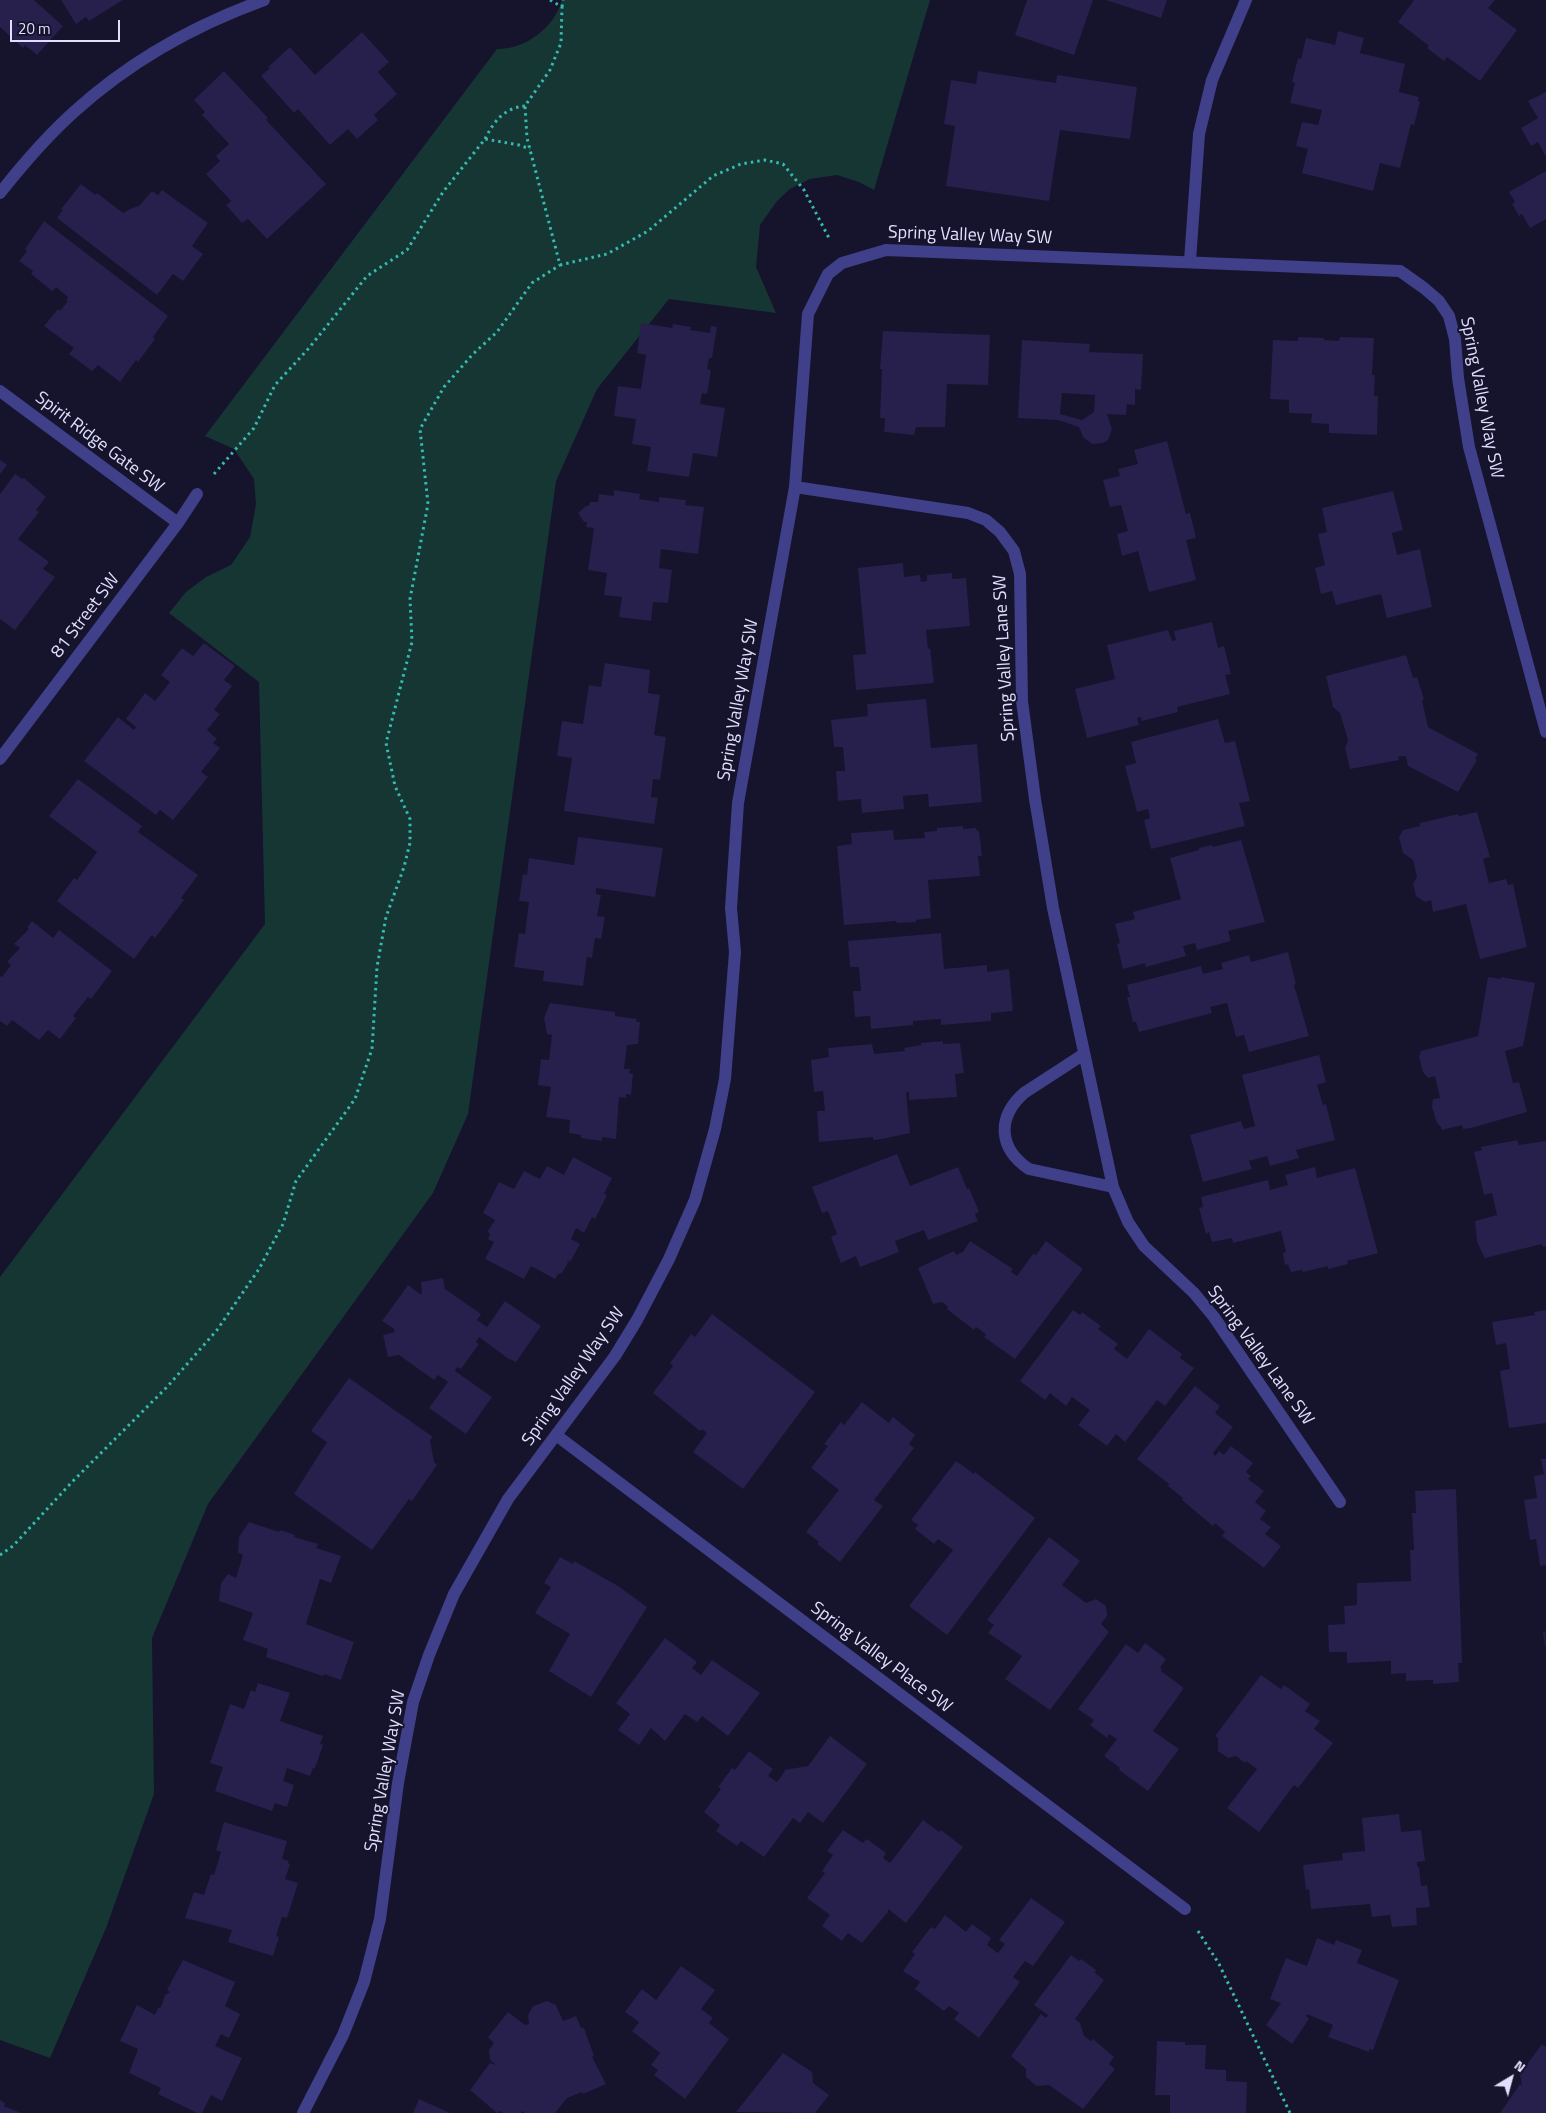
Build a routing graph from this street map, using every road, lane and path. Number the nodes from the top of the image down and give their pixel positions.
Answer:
1 (264, 0) edge
2 (550, 0) edge
3 (564, 0) edge
4 (1246, 0) edge
5 (562, 8) junction
6 (525, 106) junction
7 (485, 138) junction
8 (530, 149) junction
9 (0, 193) edge
10 (1190, 262) junction
11 (842, 263) junction
12 (560, 266) junction
13 (0, 391) edge
14 (795, 487) junction
15 (197, 494) joint
16 (178, 523) junction
17 (1546, 732) edge
18 (0, 758) edge
19 (1084, 1054) junction
20 (1113, 1187) junction
21 (556, 1435) junction
22 (1340, 1502) dead end
23 (0, 1555) edge
24 (1185, 1909) joint
25 (303, 2113) edge
26 (1290, 2113) edge

1 - 9 street
2 - 5 path
3 - 5 path
4 - 10 street
5 - 6 path
6 - 7 path
6 - 8 path
7 - 8 path
7 - 15 path
8 - 12 path
10 - 11 street, Spring Valley Way SW
10 - 17 street, Spring Valley Way SW
11 - 12 path
11 - 14 street, Spring Valley Way SW
12 - 23 path
13 - 16 street, Spirit Ridge Gate SW
14 - 19 street, Spring Valley Lane SW
14 - 21 street, Spring Valley Way SW
15 - 16 street, 81 Street SW
16 - 18 street, 81 Street SW
19 - 20 street, Spring Valley Lane SW
19 - 20 street
20 - 22 street, Spring Valley Lane SW
21 - 24 street, Spring Valley Place SW
21 - 25 street, Spring Valley Way SW
24 - 26 path

